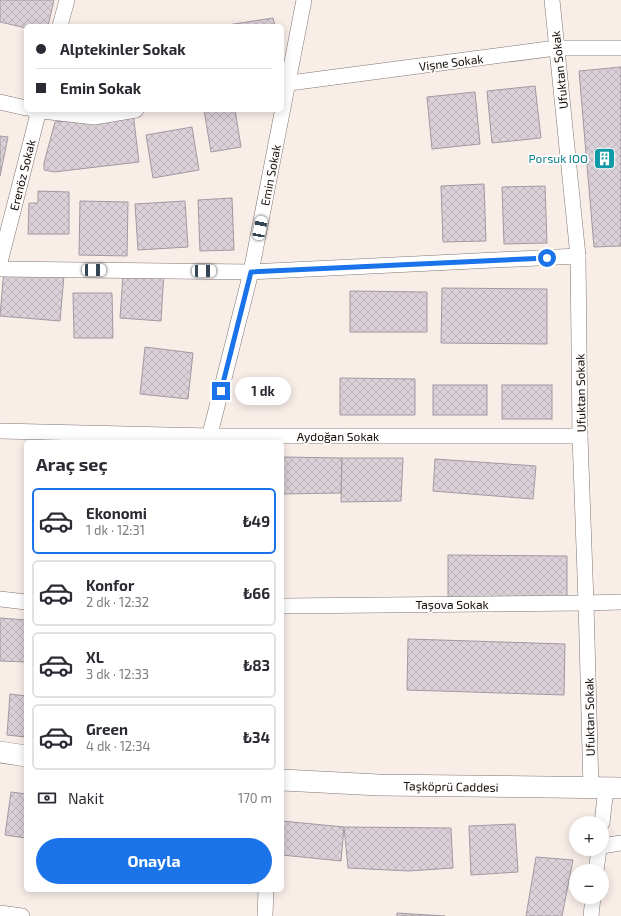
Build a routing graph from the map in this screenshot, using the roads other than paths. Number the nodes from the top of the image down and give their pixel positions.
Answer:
1 (67, 0) edge
2 (304, 0) edge
3 (552, 0) edge
4 (61, 24) edge
5 (556, 48) junction
6 (621, 48) edge
7 (285, 83) edge
8 (0, 102) edge
9 (24, 108) edge
10 (34, 112) edge
11 (51, 112) edge
12 (124, 112) edge
13 (280, 112) edge
14 (578, 256) junction
15 (0, 262) edge
16 (0, 269) edge
17 (251, 272) junction
18 (0, 431) edge
19 (580, 436) junction
20 (209, 439) edge
21 (0, 598) edge
22 (24, 602) edge
23 (621, 602) edge
24 (586, 603) junction
25 (284, 606) edge
26 (0, 752) edge
27 (24, 756) edge
28 (284, 780) edge
29 (606, 788) edge
30 (603, 816) edge
31 (621, 843) edge
32 (609, 845) edge
33 (266, 892) edge
34 (592, 904) edge
35 (0, 913) edge
36 (22, 916) edge
37 (265, 916) edge
38 (591, 916) edge

1 - 4 street
2 - 7 street, Emin Sokak
3 - 5 street, Ufuktan Sokak
5 - 6 street, Vişne Sokak
5 - 7 street, Vişne Sokak
5 - 14 street, Ufuktan Sokak
8 - 9 street
10 - 15 street, Erenöz Sokak
11 - 12 street
13 - 17 street, Emin Sokak
14 - 17 street
14 - 19 street, Ufuktan Sokak
16 - 17 street
17 - 20 street, Emin Sokak
18 - 20 street, Aydoğan Sokak
19 - 20 street, Aydoğan Sokak
19 - 24 street, Ufuktan Sokak
21 - 22 street
23 - 24 street, Taşova Sokak
24 - 25 street, Taşova Sokak
24 - 29 street, Ufuktan Sokak
26 - 27 main road
28 - 29 main road, Taşköprü Caddesi
29 - 30 street, Ufuktan Sokak
31 - 32 street
33 - 37 street
34 - 38 street
35 - 36 street

